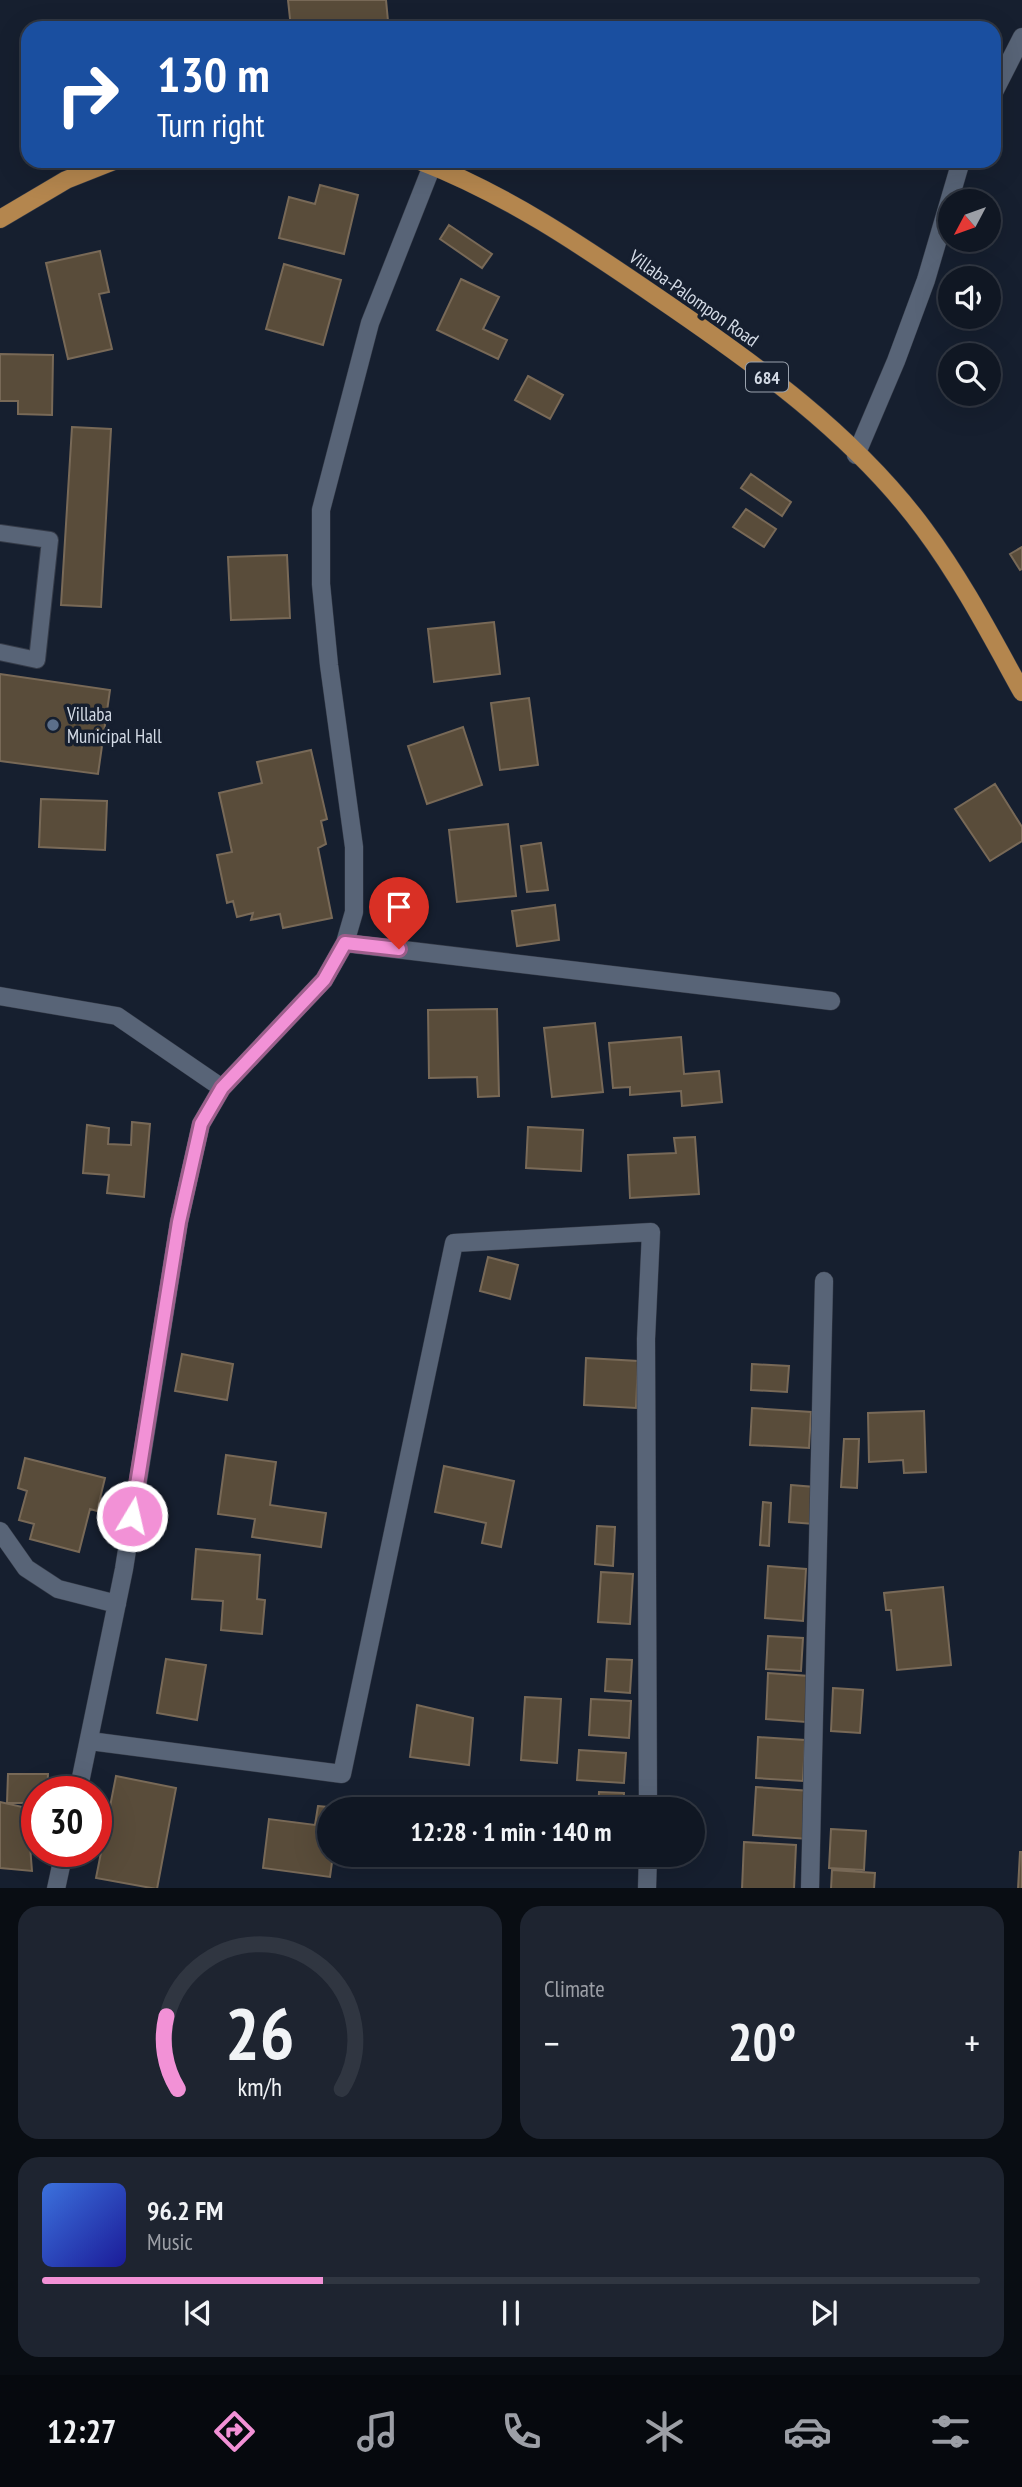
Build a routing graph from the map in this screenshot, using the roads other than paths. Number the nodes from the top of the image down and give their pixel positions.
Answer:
1 (1022, 37) edge
2 (1001, 78) edge
3 (96, 168) edge
4 (424, 168) edge
5 (438, 168) edge
6 (959, 168) edge
7 (0, 219) edge
8 (856, 455) junction
9 (0, 533) edge
10 (0, 652) edge
11 (1022, 692) edge
12 (345, 943) junction
13 (0, 996) edge
14 (831, 1001) dead end
15 (222, 1088) junction
16 (824, 1281) dead end
17 (0, 1531) edge
18 (117, 1604) junction
19 (89, 1741) junction
20 (81, 1776) edge
21 (648, 1797) edge
22 (60, 1867) edge
23 (648, 1867) edge
24 (55, 1888) edge
25 (647, 1888) edge
26 (810, 1888) edge

1 - 2 street
3 - 7 main road
4 - 12 street
5 - 8 main road, Villaba-Palompon Road / 684
6 - 8 street
8 - 11 main road, Villaba-Palompon Road / 684
9 - 10 lane
12 - 14 street
12 - 15 street
13 - 15 street
15 - 18 street
16 - 26 street
17 - 18 street
18 - 19 street
19 - 20 street
19 - 21 street
22 - 24 street
23 - 25 street

